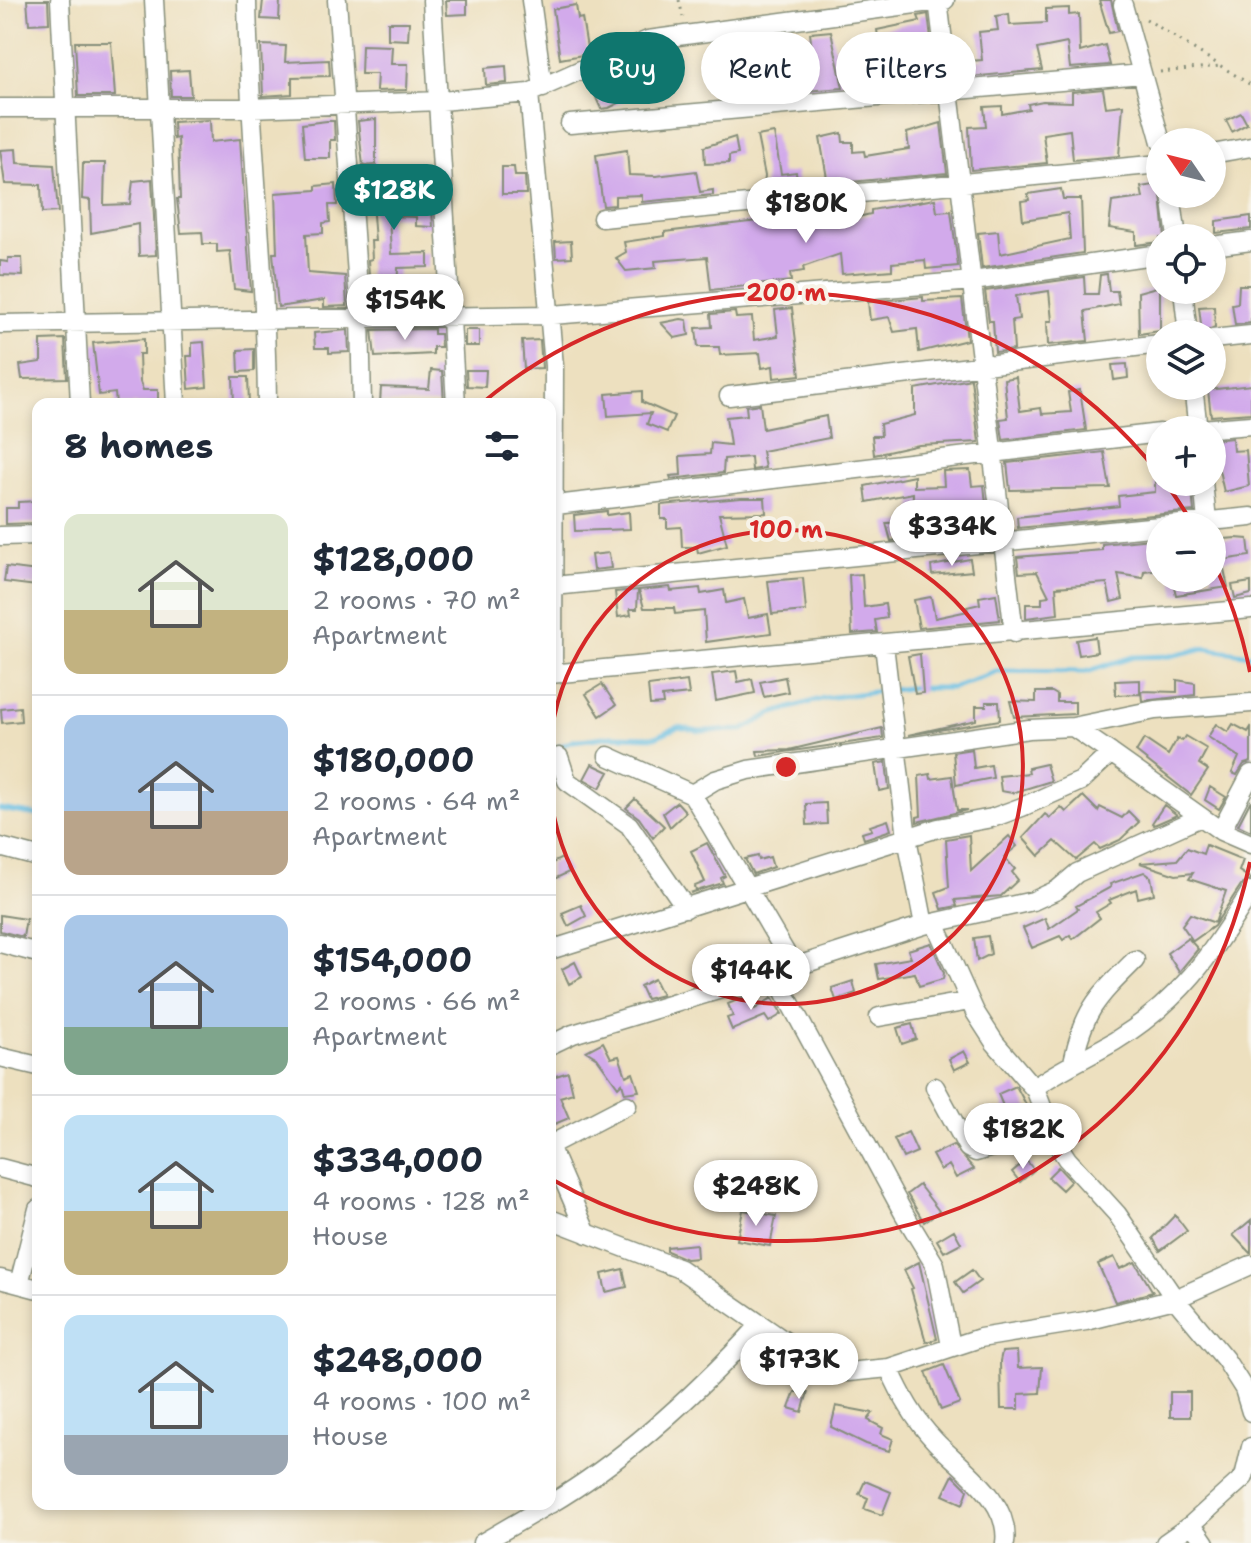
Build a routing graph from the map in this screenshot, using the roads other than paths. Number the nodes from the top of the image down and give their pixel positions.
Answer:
1 (60, 0) edge
2 (154, 0) edge
3 (247, 0) edge
4 (337, 0) edge
5 (432, 0) edge
6 (531, 0) edge
7 (938, 0) edge
8 (945, 0) edge
9 (1123, 5) road end
10 (943, 32) edge
11 (1142, 74) junction
12 (536, 90) junction
13 (976, 90) edge
14 (441, 101) junction
15 (836, 102) edge
16 (346, 104) junction
17 (952, 104) edge
18 (0, 108) edge
19 (160, 108) junction
20 (249, 108) junction
21 (66, 110) junction
22 (570, 124) dead end
23 (1157, 128) edge
24 (1251, 147) edge
25 (1226, 151) edge
26 (1146, 165) edge
27 (962, 182) junction
28 (602, 218) dead end
29 (1251, 241) edge
30 (1226, 244) edge
31 (1146, 256) edge
32 (973, 281) junction
33 (552, 315) junction
34 (360, 316) junction
35 (454, 316) junction
36 (266, 321) junction
37 (171, 322) junction
38 (75, 323) junction
39 (0, 324) edge
40 (1251, 335) edge
41 (1226, 338) edge
42 (1146, 345) edge
43 (982, 363) junction
44 (729, 396) dead end
45 (80, 398) edge
46 (176, 398) edge
47 (267, 398) edge
48 (362, 398) edge
49 (456, 398) edge
50 (554, 398) edge
51 (1251, 425) edge
52 (1226, 427) edge
53 (1146, 435) edge
54 (990, 455) junction
55 (556, 505) edge
56 (1251, 517) edge
57 (1226, 519) edge
58 (1146, 527) edge
59 (32, 535) edge
60 (0, 536) edge
61 (1001, 540) junction
62 (556, 586) edge
63 (1251, 609) edge
64 (1014, 633) junction
65 (884, 645) junction
66 (556, 674) edge
67 (1251, 703) edge
68 (1073, 727) junction
69 (895, 751) junction
70 (1111, 753) junction
71 (608, 756) dead end
72 (559, 757) dead end
73 (1251, 774) edge
74 (692, 794) junction
75 (1201, 817) junction
76 (1221, 831) junction
77 (907, 838) junction
78 (1251, 844) edge
79 (0, 847) edge
80 (32, 855) edge
81 (746, 888) junction
82 (1251, 891) edge
83 (686, 908) junction
84 (930, 924) junction
85 (0, 943) edge
86 (556, 948) edge
87 (32, 951) edge
88 (1135, 960) dead end
89 (794, 967) junction
90 (774, 973) junction
91 (970, 1001) junction
92 (879, 1017) dead end
93 (556, 1042) edge
94 (0, 1057) edge
95 (1073, 1062) junction
96 (32, 1065) edge
97 (935, 1087) dead end
98 (1034, 1088) junction
99 (627, 1105) dead end
100 (1050, 1129) junction
101 (556, 1144) edge
102 (556, 1161) edge
103 (0, 1168) edge
104 (32, 1176) edge
105 (556, 1221) edge
106 (32, 1233) edge
107 (587, 1234) junction
108 (1251, 1265) edge
109 (0, 1279) edge
110 (19, 1284) junction
111 (32, 1287) edge
112 (1175, 1299) junction
113 (759, 1326) junction
114 (951, 1346) junction
115 (889, 1368) junction
116 (1251, 1412) edge
117 (1251, 1447) edge
118 (1248, 1477) edge
119 (556, 1500) edge
120 (540, 1510) edge
121 (1192, 1524) junction
122 (1009, 1539) edge
123 (482, 1543) edge
124 (1165, 1543) edge
125 (1205, 1543) edge

1 - 21 street
2 - 19 street
3 - 20 street
4 - 16 street
5 - 14 street
6 - 12 street
7 - 8 street
7 - 10 street
7 - 12 street
9 - 11 street
11 - 13 street
11 - 23 street
12 - 14 street
12 - 33 street
14 - 16 street
14 - 35 street
15 - 22 street
16 - 20 street
16 - 34 street
17 - 27 street
18 - 21 street
19 - 20 street
19 - 21 street
19 - 37 street
20 - 36 street
21 - 38 street
24 - 25 street
26 - 27 street
27 - 28 street
27 - 32 street
29 - 30 street
31 - 32 street
32 - 33 street
32 - 43 street
33 - 35 street
33 - 50 street
34 - 35 street
34 - 36 street
34 - 48 street
35 - 49 street
36 - 37 street
36 - 47 street
37 - 38 street
37 - 46 street
38 - 39 street
38 - 45 street
40 - 41 street
42 - 43 street
43 - 44 street
43 - 54 street
51 - 52 street
53 - 54 street
54 - 55 street
54 - 61 street
56 - 57 street
58 - 61 street
59 - 60 street
61 - 62 street
61 - 64 street
63 - 64 street
64 - 65 street
65 - 66 street
65 - 69 street
67 - 68 street
68 - 69 street
68 - 70 street
69 - 74 street
69 - 77 street
70 - 75 street
70 - 77 street
71 - 74 street
72 - 83 street
73 - 76 street
74 - 81 street
75 - 76 street
75 - 84 street
76 - 78 street
77 - 81 street
77 - 84 street
79 - 80 street
81 - 83 street
81 - 89 street
82 - 95 street
83 - 86 street
84 - 89 street
84 - 91 street
85 - 87 street
88 - 95 street
89 - 90 street
90 - 93 street
90 - 114 street
91 - 92 street
91 - 98 street
94 - 96 street
95 - 98 street
97 - 100 street
98 - 100 street
99 - 101 street
100 - 112 street
102 - 107 street
103 - 104 street
105 - 107 street
106 - 110 street
107 - 113 street
108 - 112 street
109 - 110 street
110 - 111 street
112 - 114 street
112 - 116 street
113 - 115 street
113 - 119 street
114 - 115 street
115 - 122 street
117 - 118 street
118 - 121 street
120 - 123 street
121 - 124 street
121 - 125 street

